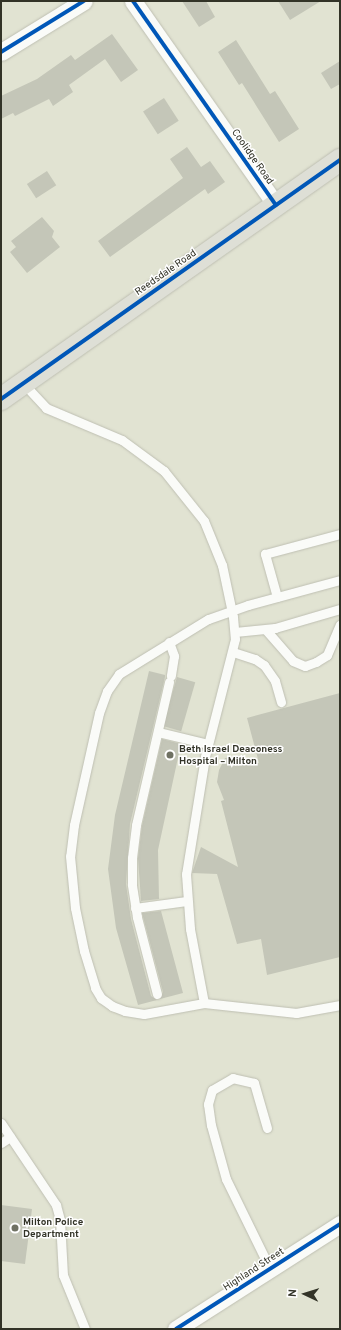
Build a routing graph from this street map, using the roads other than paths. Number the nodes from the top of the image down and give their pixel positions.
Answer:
1 (84, 1) edge
2 (133, 1) edge
3 (1, 52) edge
4 (340, 160) edge
5 (276, 205) junction
6 (24, 383) junction
7 (1, 399) edge
8 (340, 534) edge
9 (340, 580) edge
10 (277, 597) junction
11 (340, 609) edge
12 (232, 610) junction
13 (340, 626) edge
14 (266, 630) junction
15 (235, 632) junction
16 (169, 642) junction
17 (233, 652) junction
18 (281, 702) dead end
19 (158, 732) junction
20 (208, 744) junction
21 (187, 901) junction
22 (135, 908) junction
23 (204, 1003) junction
24 (340, 1005) edge
25 (162, 1012) junction
26 (1, 1123) edge
27 (267, 1128) dead end
28 (10, 1137) junction
29 (1, 1143) edge
30 (340, 1224) edge
31 (270, 1270) junction
32 (85, 1329) edge
33 (176, 1329) edge

1 - 3 street
2 - 5 street, Coolidge Road
4 - 5 main road, Reedsdale Road
5 - 6 main road, Reedsdale Road
6 - 7 main road, Reedsdale Road
6 - 12 lane
8 - 10 lane
9 - 10 lane
10 - 12 lane
11 - 14 lane
12 - 15 lane
12 - 16 lane
13 - 14 lane
14 - 15 lane
15 - 17 lane
16 - 19 lane
16 - 25 lane
17 - 18 lane
17 - 20 lane
19 - 20 lane
19 - 22 lane
20 - 21 lane
21 - 22 lane
21 - 23 lane
22 - 25 lane
23 - 24 lane
23 - 25 lane
26 - 28 lane
27 - 31 lane
28 - 29 lane
28 - 32 lane
30 - 31 street, Highland Street
31 - 33 street, Highland Street

